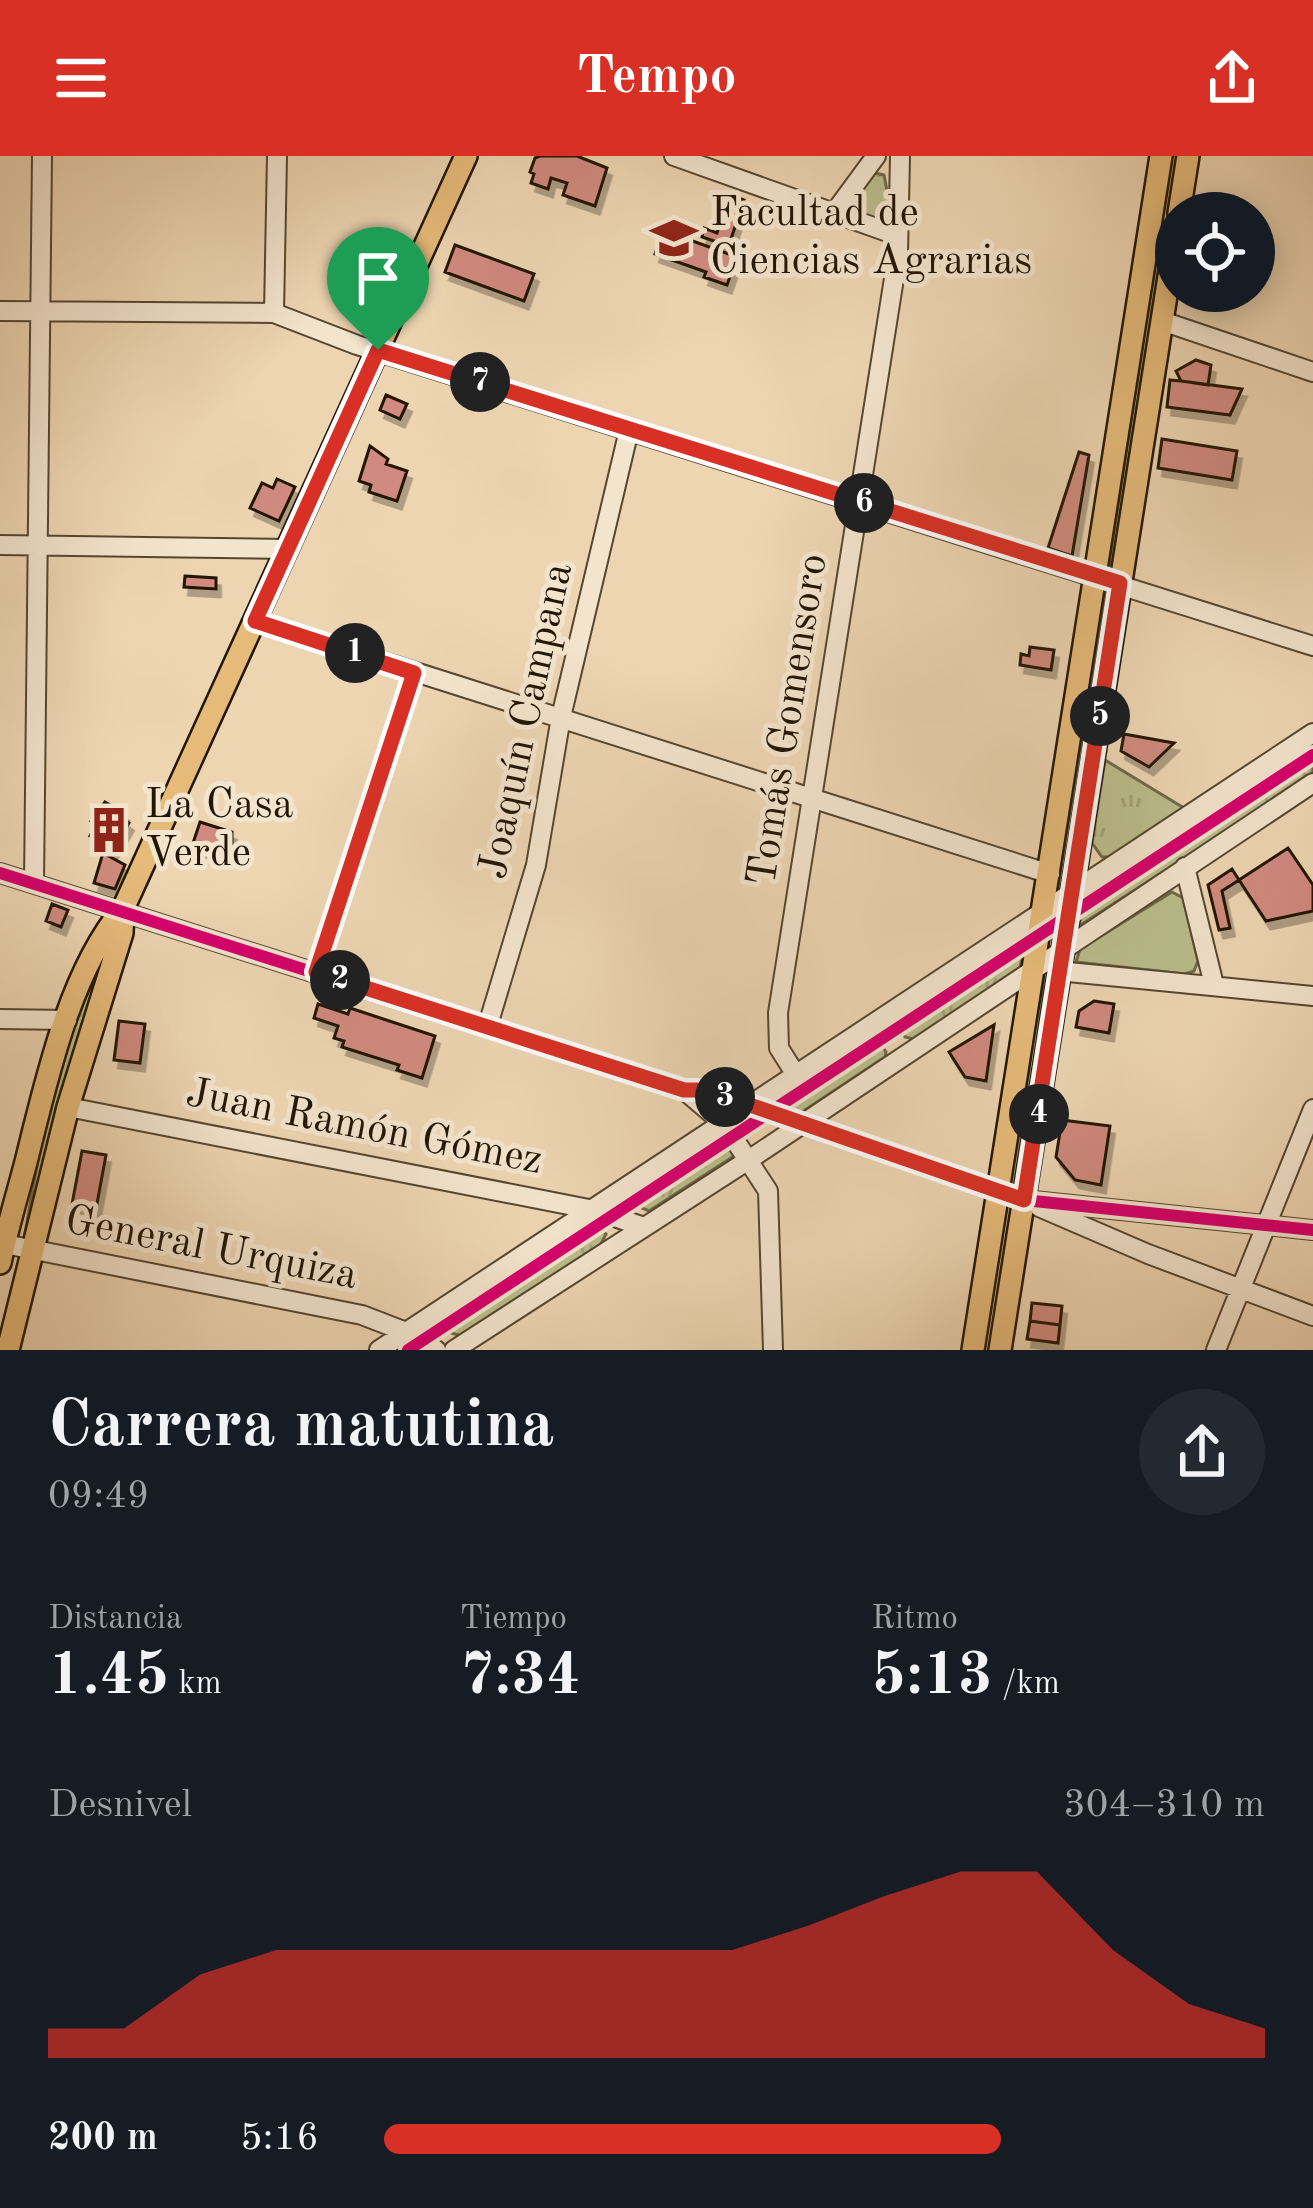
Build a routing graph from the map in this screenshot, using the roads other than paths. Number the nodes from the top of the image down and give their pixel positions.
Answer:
1 (42, 156) edge
2 (277, 156) edge
3 (466, 156) edge
4 (674, 156) edge
5 (876, 156) edge
6 (900, 156) edge
7 (1161, 156) edge
8 (1188, 156) edge
9 (1182, 192) edge
10 (834, 213) junction
11 (896, 235) junction
12 (0, 311) edge
13 (40, 311) junction
14 (1163, 312) edge
15 (274, 313) junction
16 (1162, 321) junction
17 (378, 350) junction
18 (1313, 372) edge
19 (629, 430) junction
20 (859, 502) junction
21 (0, 545) edge
22 (37, 547) junction
23 (288, 549) junction
24 (1096, 578) junction
25 (1120, 583) junction
26 (255, 621) junction
27 (1313, 646) edge
28 (414, 673) junction
29 (561, 717) junction
30 (1313, 733) edge
31 (1313, 783) edge
32 (815, 798) junction
33 (1185, 868) junction
34 (0, 873) edge
35 (1050, 874) junction
36 (34, 884) junction
37 (1072, 892) junction
38 (123, 909) junction
39 (1044, 911) junction
40 (1060, 961) junction
41 (1034, 969) junction
42 (316, 972) junction
43 (1214, 985) junction
44 (1313, 995) edge
45 (0, 1019) edge
46 (67, 1020) junction
47 (881, 1020) junction
48 (488, 1025) junction
49 (902, 1056) junction
50 (796, 1075) junction
51 (684, 1090) junction
52 (753, 1106) junction
53 (68, 1107) junction
54 (1313, 1109) edge
55 (802, 1123) junction
56 (725, 1125) junction
57 (750, 1159) junction
58 (998, 1191) junction
59 (1024, 1200) junction
60 (594, 1210) junction
61 (644, 1227) junction
62 (1268, 1227) junction
63 (1313, 1230) edge
64 (1, 1250) edge
65 (33, 1250) junction
66 (1240, 1289) junction
67 (1313, 1316) edge
68 (1006, 1318) junction
69 (406, 1332) junction
70 (8, 1350) edge
71 (379, 1350) edge
72 (436, 1350) edge
73 (454, 1350) edge
74 (773, 1350) edge
75 (973, 1350) edge
76 (1000, 1350) edge
77 (1216, 1350) edge

1 - 13 street
2 - 15 street
3 - 17 main road
4 - 10 street
5 - 10 street
6 - 11 street, Tomás Gomensoro
7 - 24 main road
8 - 9 main road
10 - 11 street
11 - 20 street, Tomás Gomensoro
12 - 13 street
13 - 15 street
13 - 22 street
14 - 16 main road
15 - 17 street
16 - 18 street
16 - 25 main road
17 - 19 street
17 - 23 main road
19 - 20 street
19 - 29 street, Joaquín Campana
20 - 24 street
20 - 32 street, Tomás Gomensoro
21 - 22 street
22 - 23 street
22 - 36 street
23 - 26 main road
24 - 25 street
24 - 35 main road
25 - 27 street
25 - 37 main road
26 - 28 street
26 - 38 main road
28 - 29 street
28 - 42 street
29 - 32 street
29 - 48 street, Joaquín Campana
30 - 37 street
31 - 33 street
32 - 35 street
32 - 50 street, Tomás Gomensoro
33 - 40 street
33 - 43 street
34 - 36 street
35 - 39 main road
36 - 38 street
37 - 39 street
37 - 40 main road
38 - 42 street
38 - 46 main road
38 - 53 main road
39 - 41 main road
39 - 47 street
40 - 41 street
40 - 43 street
40 - 59 main road
41 - 49 street
41 - 58 main road
42 - 48 street
43 - 44 street
45 - 46 street
46 - 64 main road
47 - 49 street
47 - 50 street
48 - 51 street
49 - 55 street
50 - 52 street
51 - 52 street
51 - 56 street
52 - 55 street
52 - 56 street
53 - 60 street, Juan Ramón Gómez
53 - 65 main road
54 - 62 street
55 - 57 street
55 - 58 street
56 - 57 street
56 - 60 street
57 - 61 street
57 - 74 street
58 - 59 street
58 - 68 main road
58 - 75 main road
59 - 62 street
59 - 66 street
59 - 68 main road
60 - 61 street, Juan Ramón Gómez
60 - 69 street
61 - 73 street
62 - 63 street
62 - 66 street
64 - 65 street, General Urquiza
65 - 69 street, General Urquiza
65 - 70 main road
66 - 67 street
66 - 77 street
68 - 76 main road
69 - 71 street
69 - 72 street, General Urquiza

